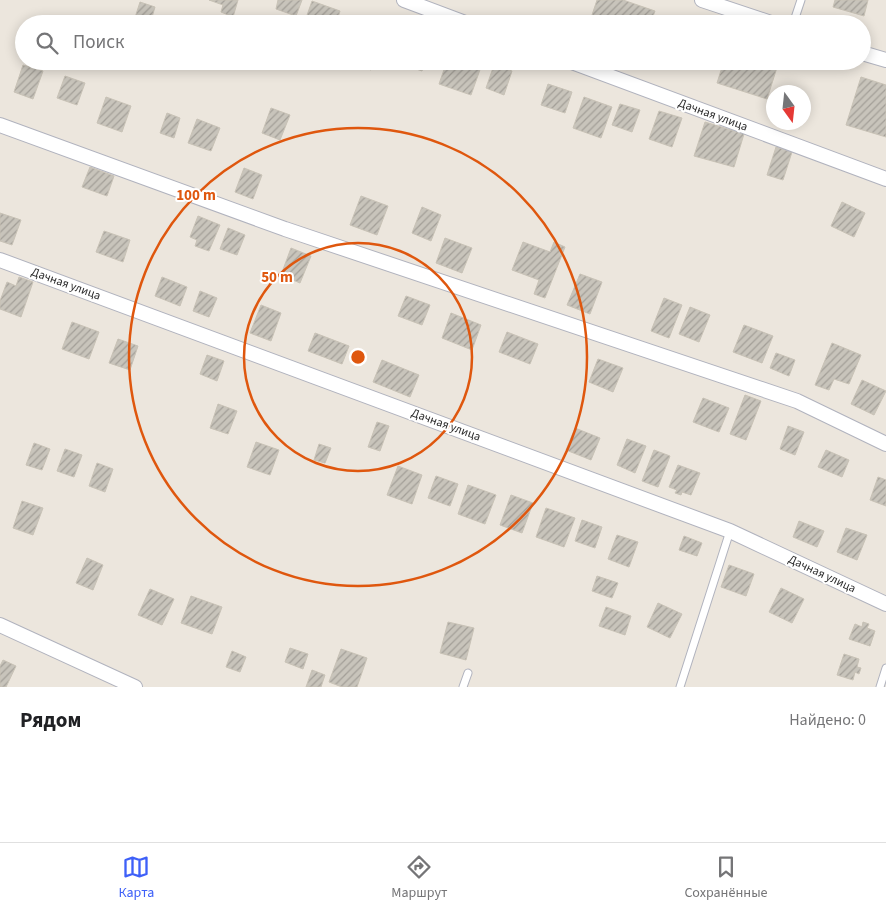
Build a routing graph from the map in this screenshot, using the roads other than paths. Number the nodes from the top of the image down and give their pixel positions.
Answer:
1 (404, 0) edge
2 (702, 0) edge
3 (801, 0) edge
4 (444, 15) edge
5 (747, 15) edge
6 (796, 15) edge
7 (871, 55) edge
8 (886, 60) edge
9 (593, 70) edge
10 (0, 125) edge
11 (886, 179) edge
12 (0, 260) edge
13 (886, 444) edge
14 (730, 531) junction
15 (886, 604) edge
16 (0, 625) edge
17 (886, 668) edge
18 (468, 673) dead end
19 (135, 687) edge
20 (463, 687) edge
21 (680, 687) edge
22 (880, 687) edge

1 - 4 street
2 - 5 street
3 - 6 lane
7 - 8 street
9 - 11 street, Дачная улица
10 - 13 street
12 - 14 street, Дачная улица
14 - 15 street, Дачная улица
14 - 21 lane
16 - 19 street
17 - 22 lane
18 - 20 lane

